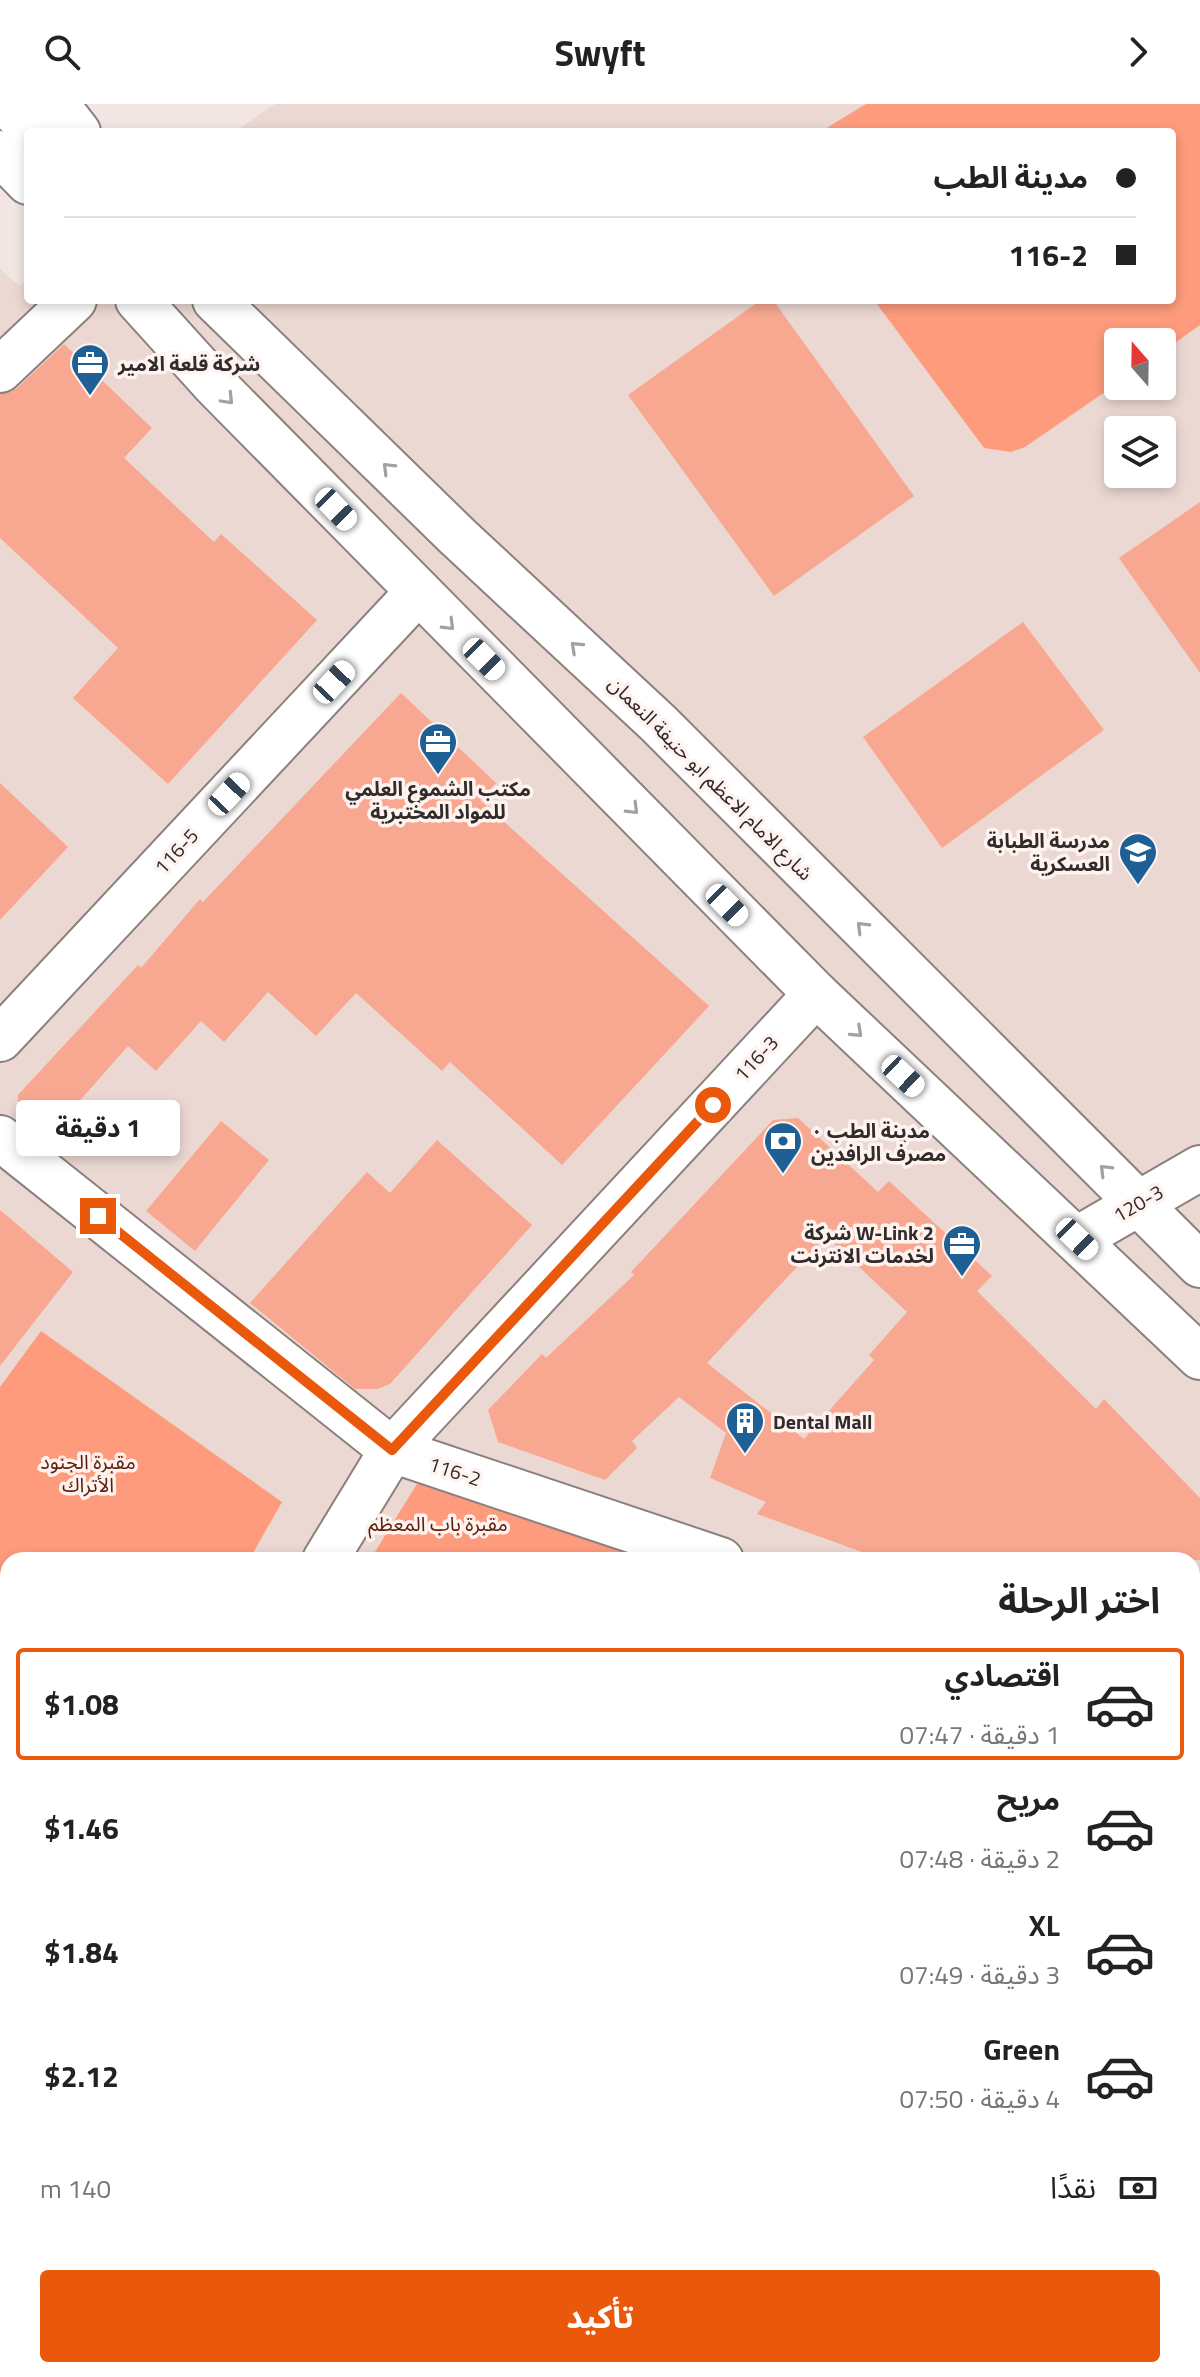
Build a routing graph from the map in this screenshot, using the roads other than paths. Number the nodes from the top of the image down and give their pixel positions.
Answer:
1 (6, 104) edge
2 (56, 104) edge
3 (32, 128) edge
4 (75, 128) edge
5 (0, 153) edge
6 (24, 178) edge
7 (0, 192) edge
8 (24, 212) edge
9 (70, 304) edge
10 (142, 304) edge
11 (219, 304) edge
12 (0, 370) edge
13 (417, 593) junction
14 (816, 994) junction
15 (0, 1039) edge
16 (0, 1138) edge
17 (1200, 1168) edge
18 (1138, 1204) junction
19 (1077, 1239) junction
20 (1200, 1265) edge
21 (1200, 1357) edge
22 (392, 1450) junction
23 (330, 1552) edge
24 (697, 1552) edge

1 - 3 main road
2 - 4 main road
5 - 6 main road
7 - 8 main road
9 - 12 main road
10 -> 13 main road
18 -> 11 main road, شارع الامام الاعظم ابو حنيفة النعمان
13 -> 14 main road
13 - 15 main road, 116-5
14 -> 19 main road
14 - 22 main road, 116-3
16 - 22 main road, 116-2
17 - 18 main road, 120-3
18 - 19 main road, 120-3
18 - 20 main road, شارع الامام الاعظم ابو حنيفة النعمان
19 - 21 main road
22 - 23 main road, 116-3
22 - 24 main road, 116-2

